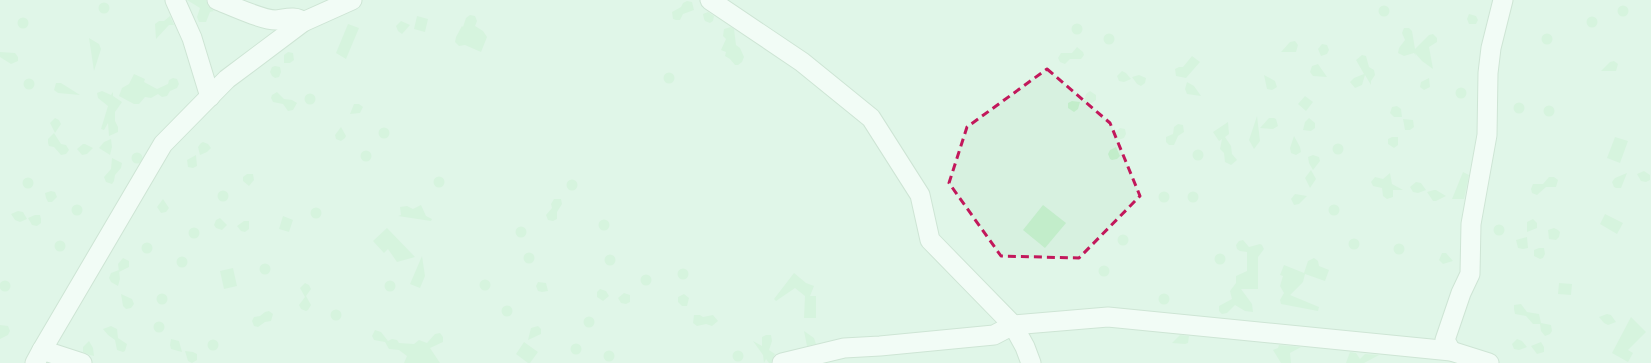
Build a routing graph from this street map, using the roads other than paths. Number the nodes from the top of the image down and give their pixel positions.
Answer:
1 (176, 0) edge
2 (217, 0) edge
3 (352, 0) edge
4 (710, 0) edge
5 (1503, 0) edge
6 (303, 22) junction
7 (210, 97) junction
8 (1013, 325) junction
9 (1451, 352) junction
10 (39, 356) edge
11 (82, 363) edge
12 (782, 363) edge
13 (1031, 363) edge
14 (1489, 363) edge

1 - 7 street
2 - 6 street
3 - 6 street
4 - 8 street
5 - 9 street
6 - 7 street
7 - 10 street
8 - 9 street
8 - 12 street
8 - 13 street
9 - 14 street
10 - 11 street

